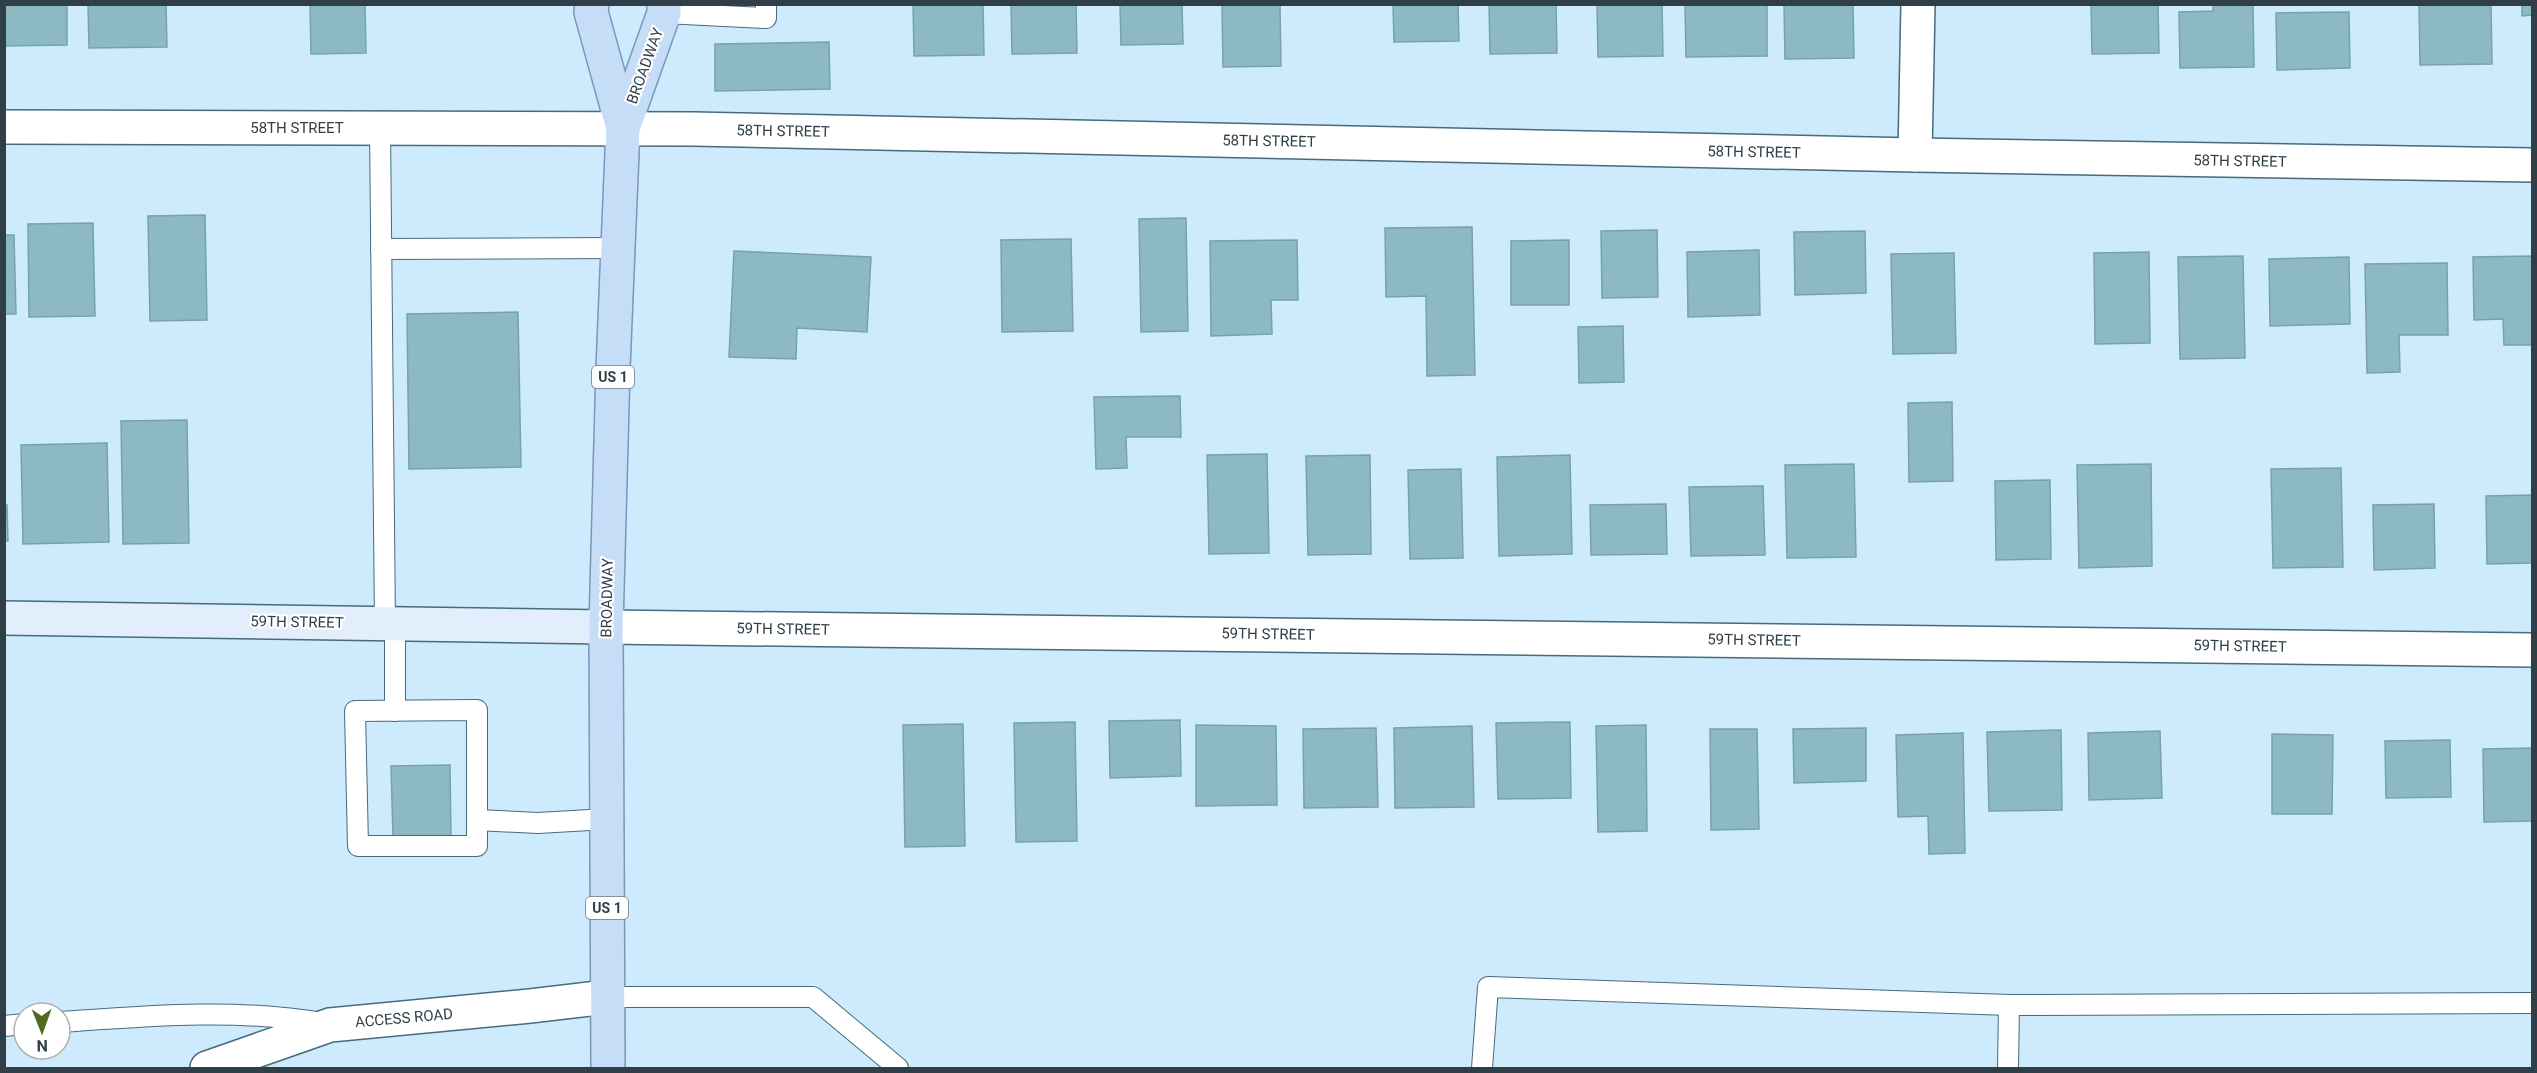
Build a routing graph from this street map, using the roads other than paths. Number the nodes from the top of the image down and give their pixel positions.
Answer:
1 (592, 4) edge
2 (766, 4) edge
3 (1918, 4) edge
4 (664, 9) edge
5 (4, 127) edge
6 (380, 128) junction
7 (623, 128) junction
8 (1915, 155) junction
9 (2532, 165) edge
10 (618, 248) junction
11 (381, 249) junction
12 (4, 618) edge
13 (390, 623) junction
14 (606, 627) junction
15 (2532, 650) edge
16 (395, 711) junction
17 (607, 819) junction
18 (477, 820) junction
19 (607, 996) junction
20 (2532, 1003) edge
21 (2009, 1005) junction
22 (72, 1021) edge
23 (330, 1025) junction
24 (207, 1068) edge
25 (608, 1068) edge
26 (898, 1068) edge
27 (1482, 1068) edge
28 (2008, 1068) edge

1 - 7 main road, BROADWAY / US 1
2 - 4 lane
3 - 8 street
4 - 7 main road, BROADWAY / US 1
5 - 6 street, 58TH STREET
6 - 7 street, 58TH STREET
6 - 11 lane
7 - 8 street, 58TH STREET
7 - 10 main road, BROADWAY / US 1
8 - 9 street, 58TH STREET
10 - 11 lane
10 - 14 main road, BROADWAY / US 1
11 - 13 lane
12 - 13 street, 59TH STREET
13 - 14 street, 59TH STREET
13 - 16 lane
14 - 15 street, 59TH STREET
14 - 17 main road, BROADWAY / US 1
16 - 18 lane
16 - 18 lane
17 - 18 lane
17 - 19 main road, BROADWAY / US 1
19 - 23 street, ACCESS ROAD
19 - 25 main road, BROADWAY / US 1
19 - 26 lane
20 - 21 lane
21 - 27 lane
21 - 28 lane
22 - 23 lane
23 - 24 street, ACCESS ROAD

